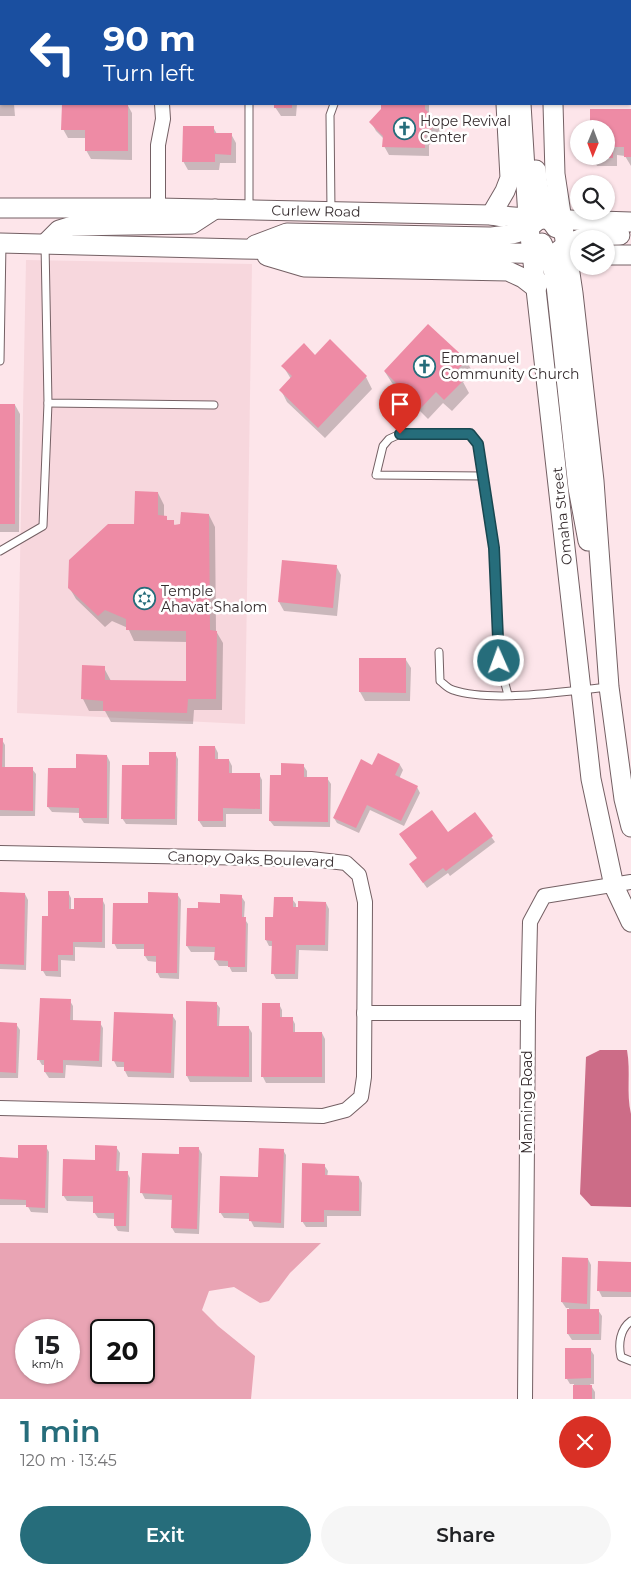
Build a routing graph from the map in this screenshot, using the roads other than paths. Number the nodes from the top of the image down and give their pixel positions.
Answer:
1 (162, 105) edge
2 (249, 105) edge
3 (334, 105) edge
4 (506, 105) edge
5 (521, 105) edge
6 (533, 105) edge
7 (553, 105) edge
8 (0, 208) edge
9 (158, 208) junction
10 (215, 209) junction
11 (249, 210) junction
12 (331, 211) junction
13 (491, 215) junction
14 (631, 222) edge
15 (631, 235) edge
16 (554, 238) edge
17 (1, 243) edge
18 (45, 244) junction
19 (242, 249) junction
20 (615, 255) edge
21 (631, 255) edge
22 (536, 288) junction
23 (0, 361) edge
24 (48, 403) junction
25 (214, 405) dead end
26 (483, 476) junction
27 (0, 551) edge
28 (439, 652) dead end
29 (609, 687) junction
30 (582, 690) junction
31 (508, 695) junction
32 (631, 827) edge
33 (0, 852) edge
34 (623, 884) edge
35 (631, 922) edge
36 (364, 1013) junction
37 (528, 1013) junction
38 (0, 1108) edge
39 (631, 1321) edge
40 (631, 1361) edge
41 (525, 1399) edge

1 - 9 street
2 - 11 lane
3 - 12 lane
4 - 13 main road
5 - 16 main road, Omaha Street
6 - 16 main road
7 - 16 main road, Omaha Street
8 - 9 main road, Curlew Road
9 - 10 main road, Curlew Road
10 - 11 main road, Curlew Road
10 - 18 main road
11 - 12 main road, Curlew Road
12 - 13 main road, Curlew Road
13 - 16 main road, Curlew Road
14 - 16 main road, Curlew Road
15 - 16 main road
16 - 19 main road, Curlew Road
16 - 19 main road
16 - 22 main road, Omaha Street
16 - 29 main road, Omaha Street
17 - 18 main road, Curlew Road
17 - 23 lane
18 - 19 main road, Curlew Road
18 - 24 lane
19 - 22 main road
20 - 21 main road
22 - 30 main road, Omaha Street
24 - 25 lane
24 - 27 lane
26 - 26 lane
26 - 31 lane
28 - 31 lane
29 - 30 lane
29 - 32 main road, Omaha Street
30 - 31 lane
30 - 34 main road, Omaha Street
33 - 36 street, Canopy Oaks Boulevard
34 - 35 main road, Omaha Street
34 - 37 street, Manning Road
36 - 37 street
36 - 38 street, Canopy Oaks Boulevard
37 - 41 street, Manning Road
39 - 40 lane

